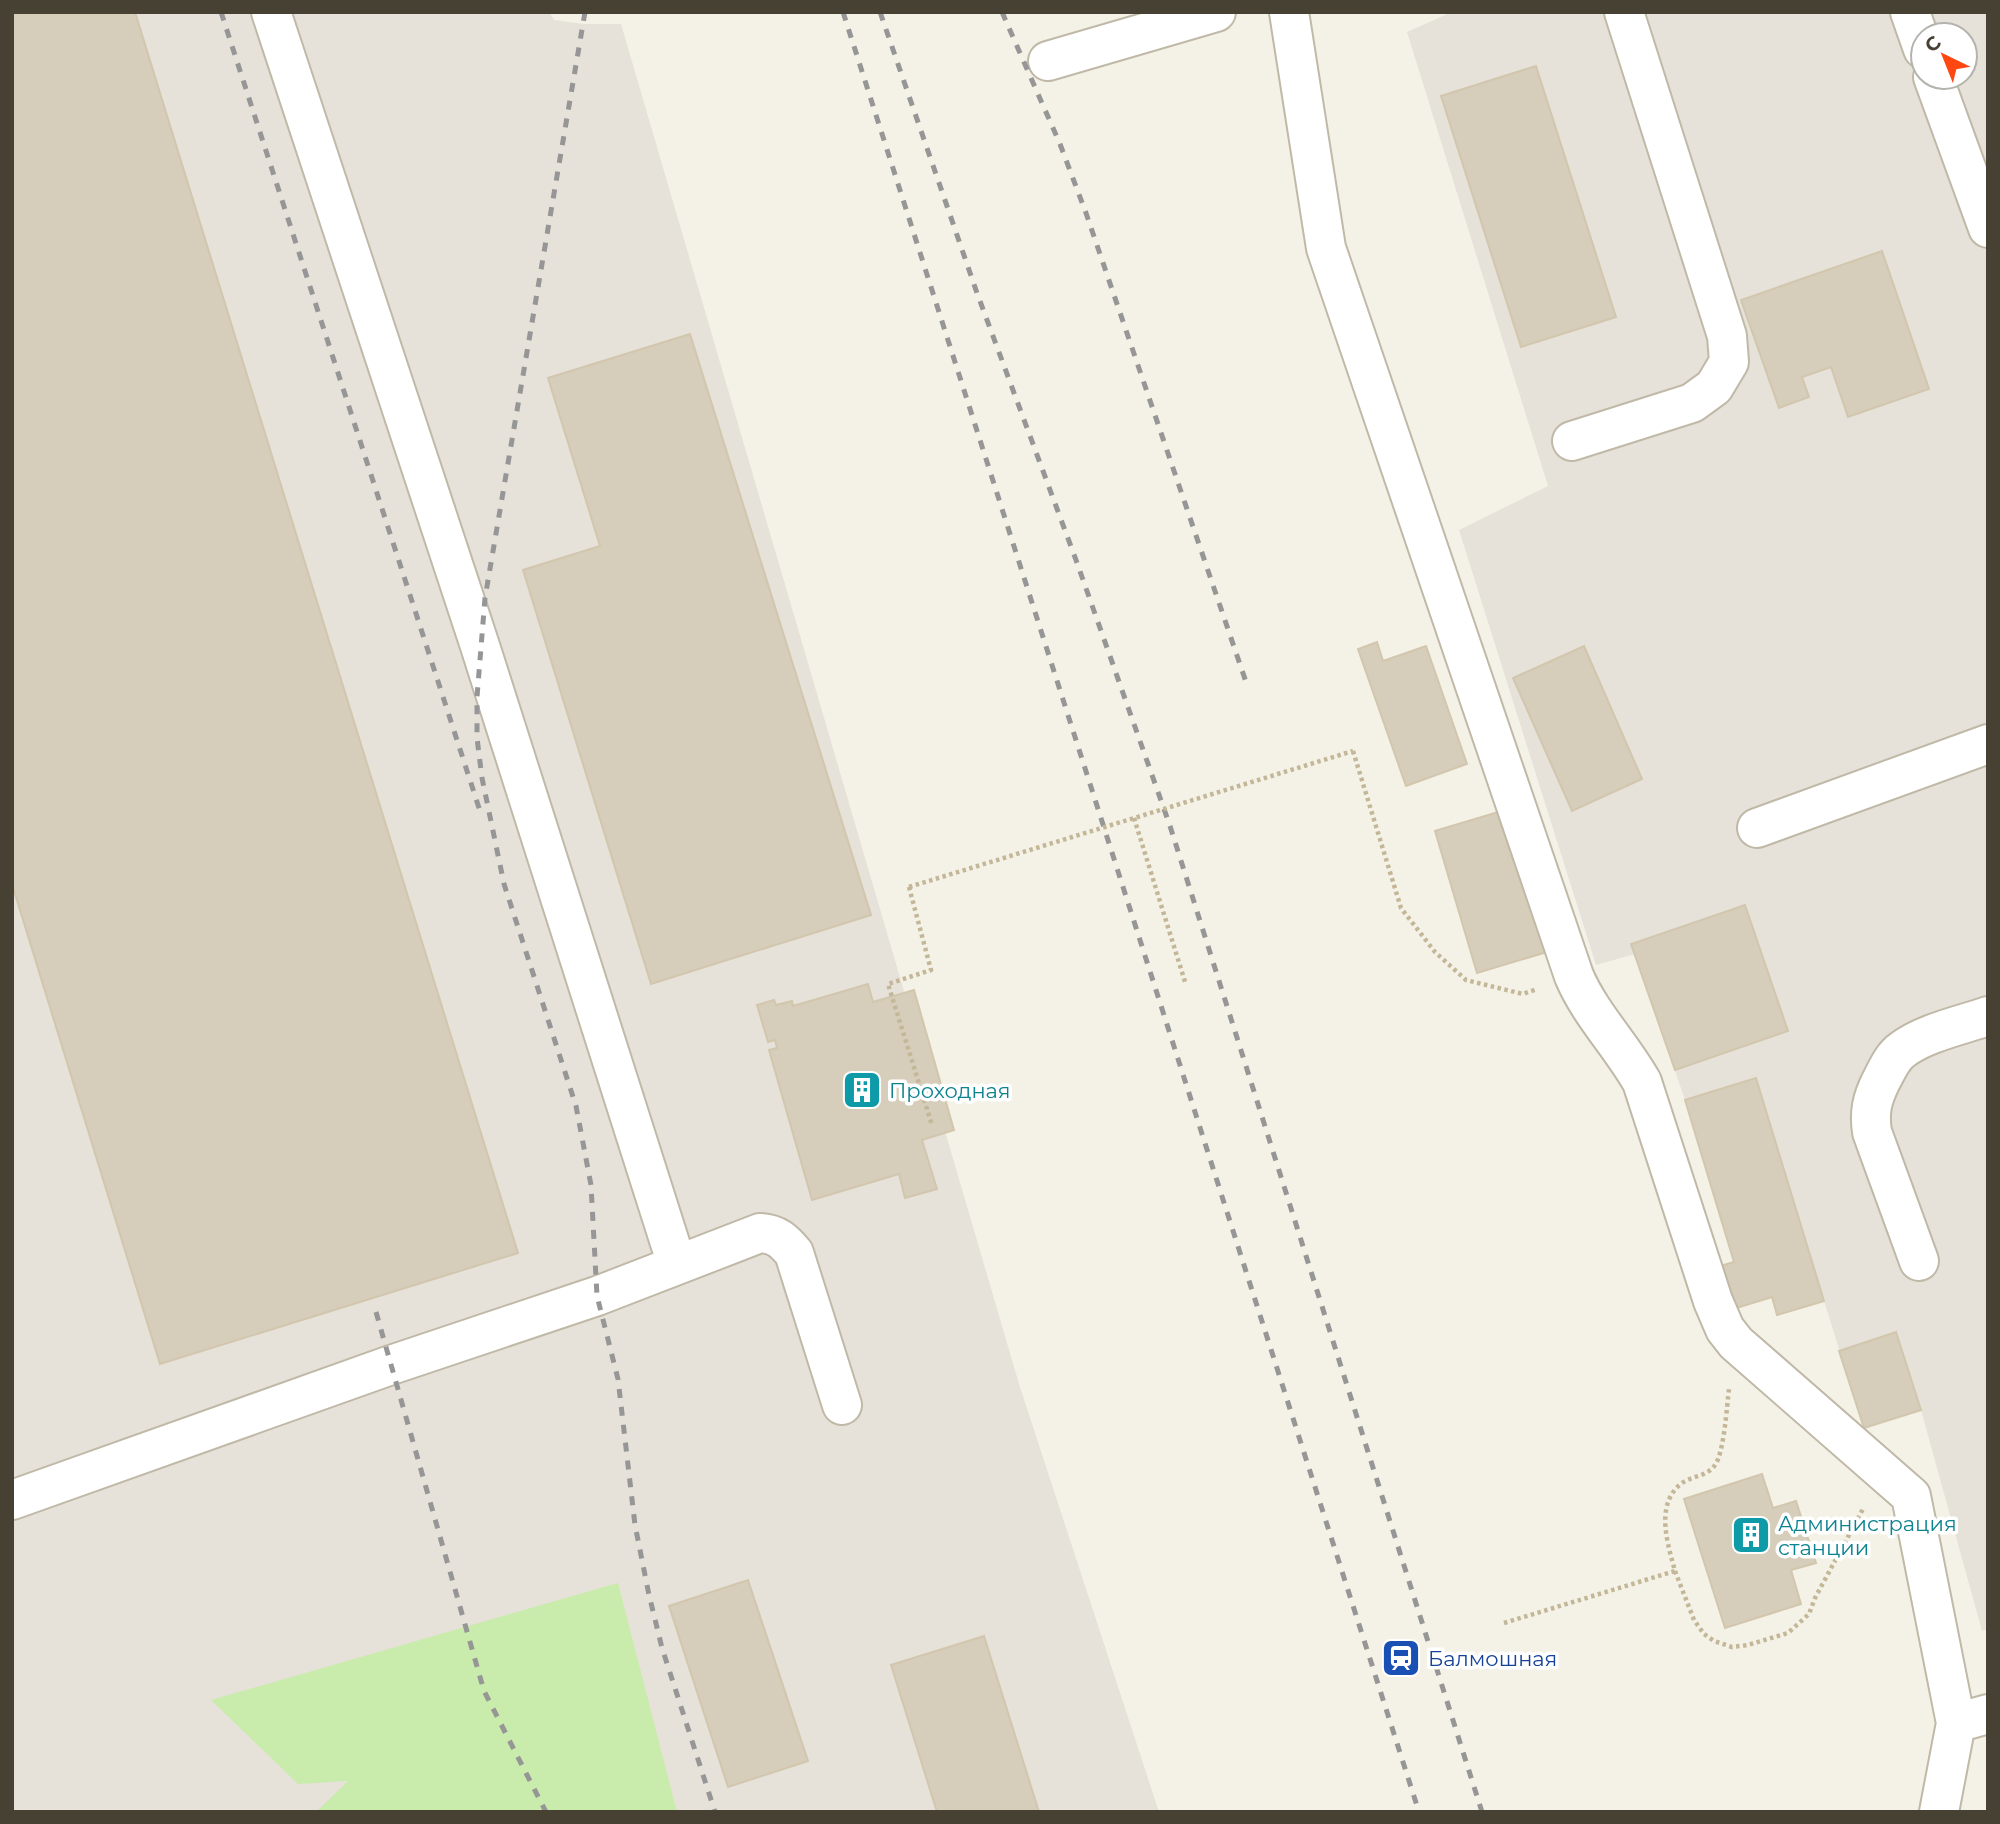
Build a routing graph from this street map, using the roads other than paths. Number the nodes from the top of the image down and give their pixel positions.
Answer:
1 (271, 12) edge
2 (1216, 12) edge
3 (1289, 12) edge
4 (1624, 12) edge
5 (1048, 61) dead end
6 (1938, 91) edge
7 (1988, 228) edge
8 (1572, 441) dead end
9 (1988, 744) edge
10 (1756, 828) dead end
11 (1984, 1027) edge
12 (1919, 1261) dead end
13 (677, 1265) junction
14 (842, 1405) dead end
15 (12, 1500) edge
16 (1972, 1719) edge
17 (1939, 1812) edge

1 - 13 lane
2 - 5 lane
3 - 16 lane
4 - 8 lane
6 - 7 lane
9 - 10 lane
11 - 12 lane
13 - 14 lane
13 - 15 lane
16 - 17 lane

